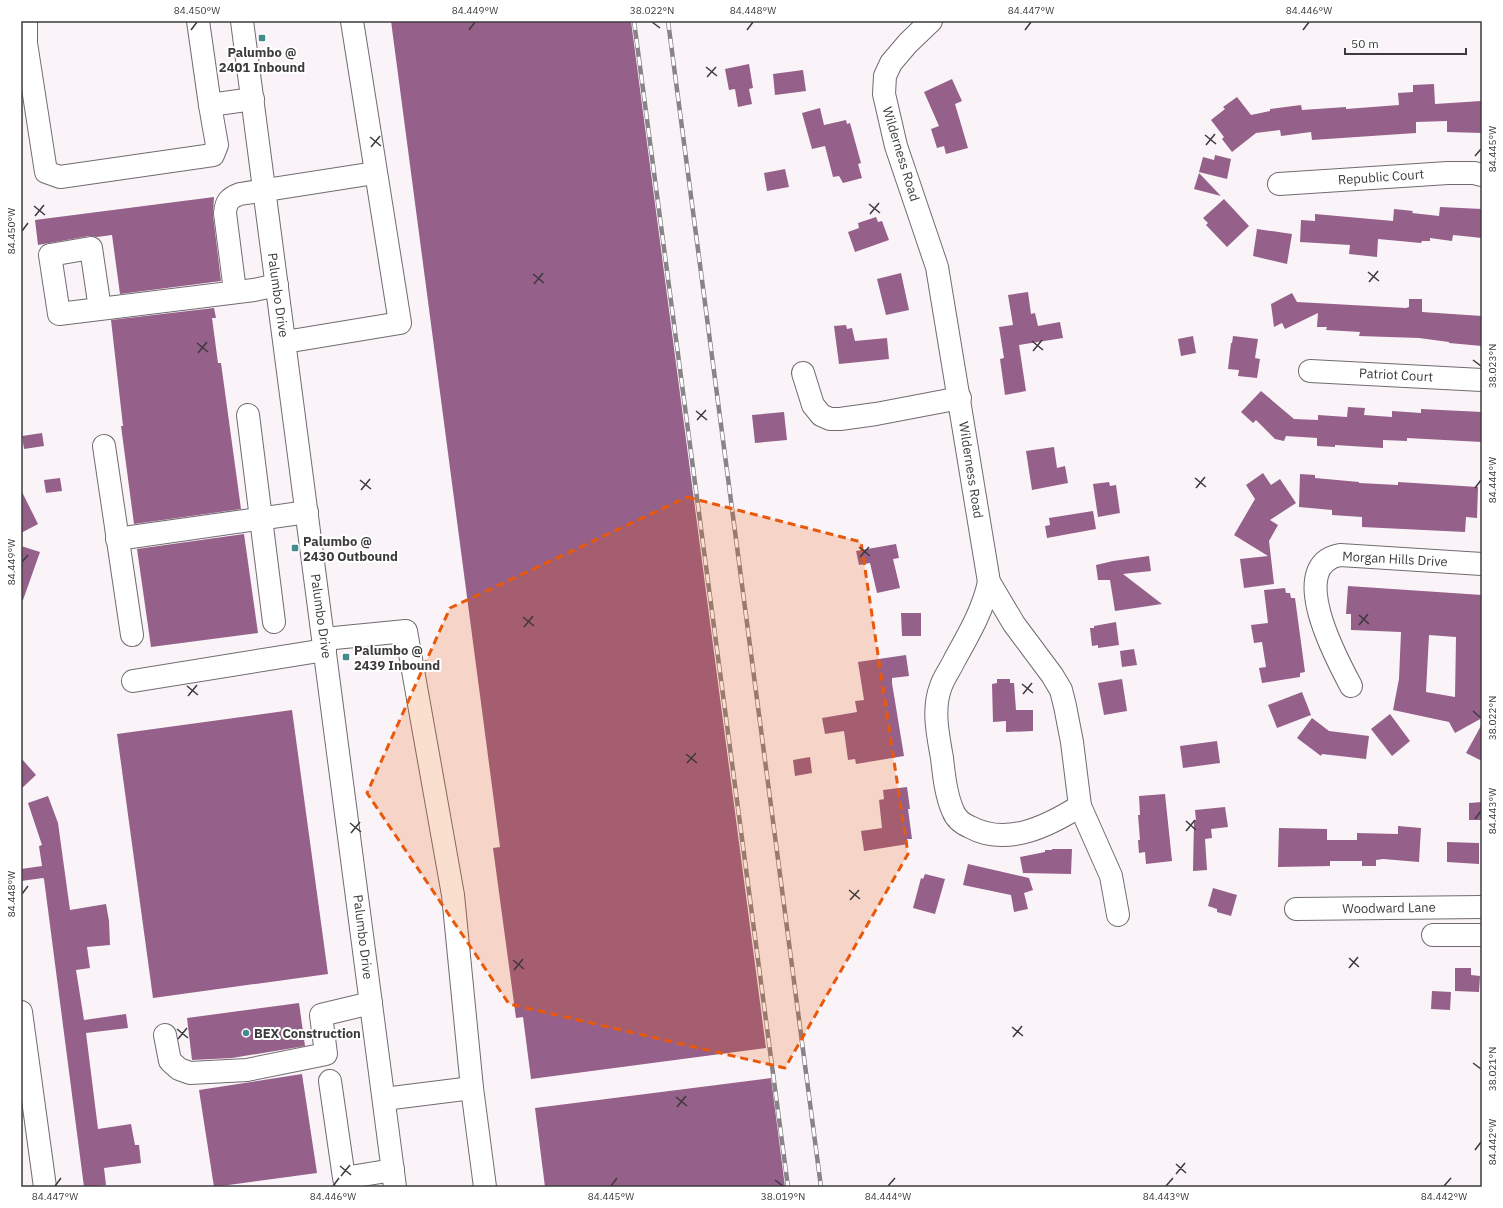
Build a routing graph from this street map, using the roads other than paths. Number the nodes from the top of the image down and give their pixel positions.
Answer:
1 (26, 21) edge
2 (198, 21) edge
3 (242, 21) edge
4 (352, 21) edge
5 (931, 21) edge
6 (253, 99) junction
7 (210, 105) junction
8 (375, 173) junction
9 (1482, 175) edge
10 (1279, 184) dead end
11 (264, 190) junction
12 (277, 285) junction
13 (235, 291) junction
14 (100, 309) dead end
15 (285, 342) junction
16 (1310, 370) dead end
17 (803, 373) dead end
18 (1482, 380) edge
19 (960, 398) junction
20 (248, 415) dead end
21 (104, 446) dead end
22 (307, 512) junction
23 (262, 518) junction
24 (117, 539) junction
25 (1482, 564) edge
26 (989, 582) junction
27 (274, 622) dead end
28 (132, 635) dead end
29 (325, 644) junction
30 (133, 681) dead end
31 (1351, 686) dead end
32 (1080, 806) junction
33 (1482, 907) edge
34 (1296, 909) dead end
35 (1118, 915) dead end
36 (1433, 935) dead end
37 (1482, 935) edge
38 (372, 1003) junction
39 (21, 1012) edge
40 (165, 1035) dead end
41 (330, 1081) dead end
42 (472, 1088) junction
43 (384, 1099) junction
44 (394, 1178) edge
45 (345, 1182) edge
46 (45, 1187) edge
47 (485, 1187) edge

1 - 7 street
2 - 7 street
3 - 6 street, Palumbo Drive
4 - 8 street
5 - 19 street, Wilderness Road
6 - 7 street
6 - 11 street, Palumbo Drive
8 - 11 street
8 - 15 street
9 - 10 street, Republic Court
11 - 12 street, Palumbo Drive
11 - 13 street
12 - 13 street
12 - 15 street, Palumbo Drive
13 - 14 street
15 - 22 street, Palumbo Drive
16 - 18 street, Patriot Court
17 - 19 street
19 - 26 street, Wilderness Road
20 - 23 street
21 - 24 street
22 - 23 street
22 - 29 street, Palumbo Drive
23 - 24 street
23 - 27 street
24 - 28 street
25 - 31 street, Morgan Hills Drive
26 - 32 street, Wilderness Road
26 - 32 street
29 - 30 street
29 - 38 street, Palumbo Drive
29 - 42 street
32 - 35 street, Wilderness Road
33 - 34 street, Woodward Lane
36 - 37 street
38 - 40 street
38 - 43 street, Palumbo Drive
39 - 46 street
41 - 45 street
42 - 43 street
42 - 47 street
43 - 44 street, Palumbo Drive
44 - 45 street

